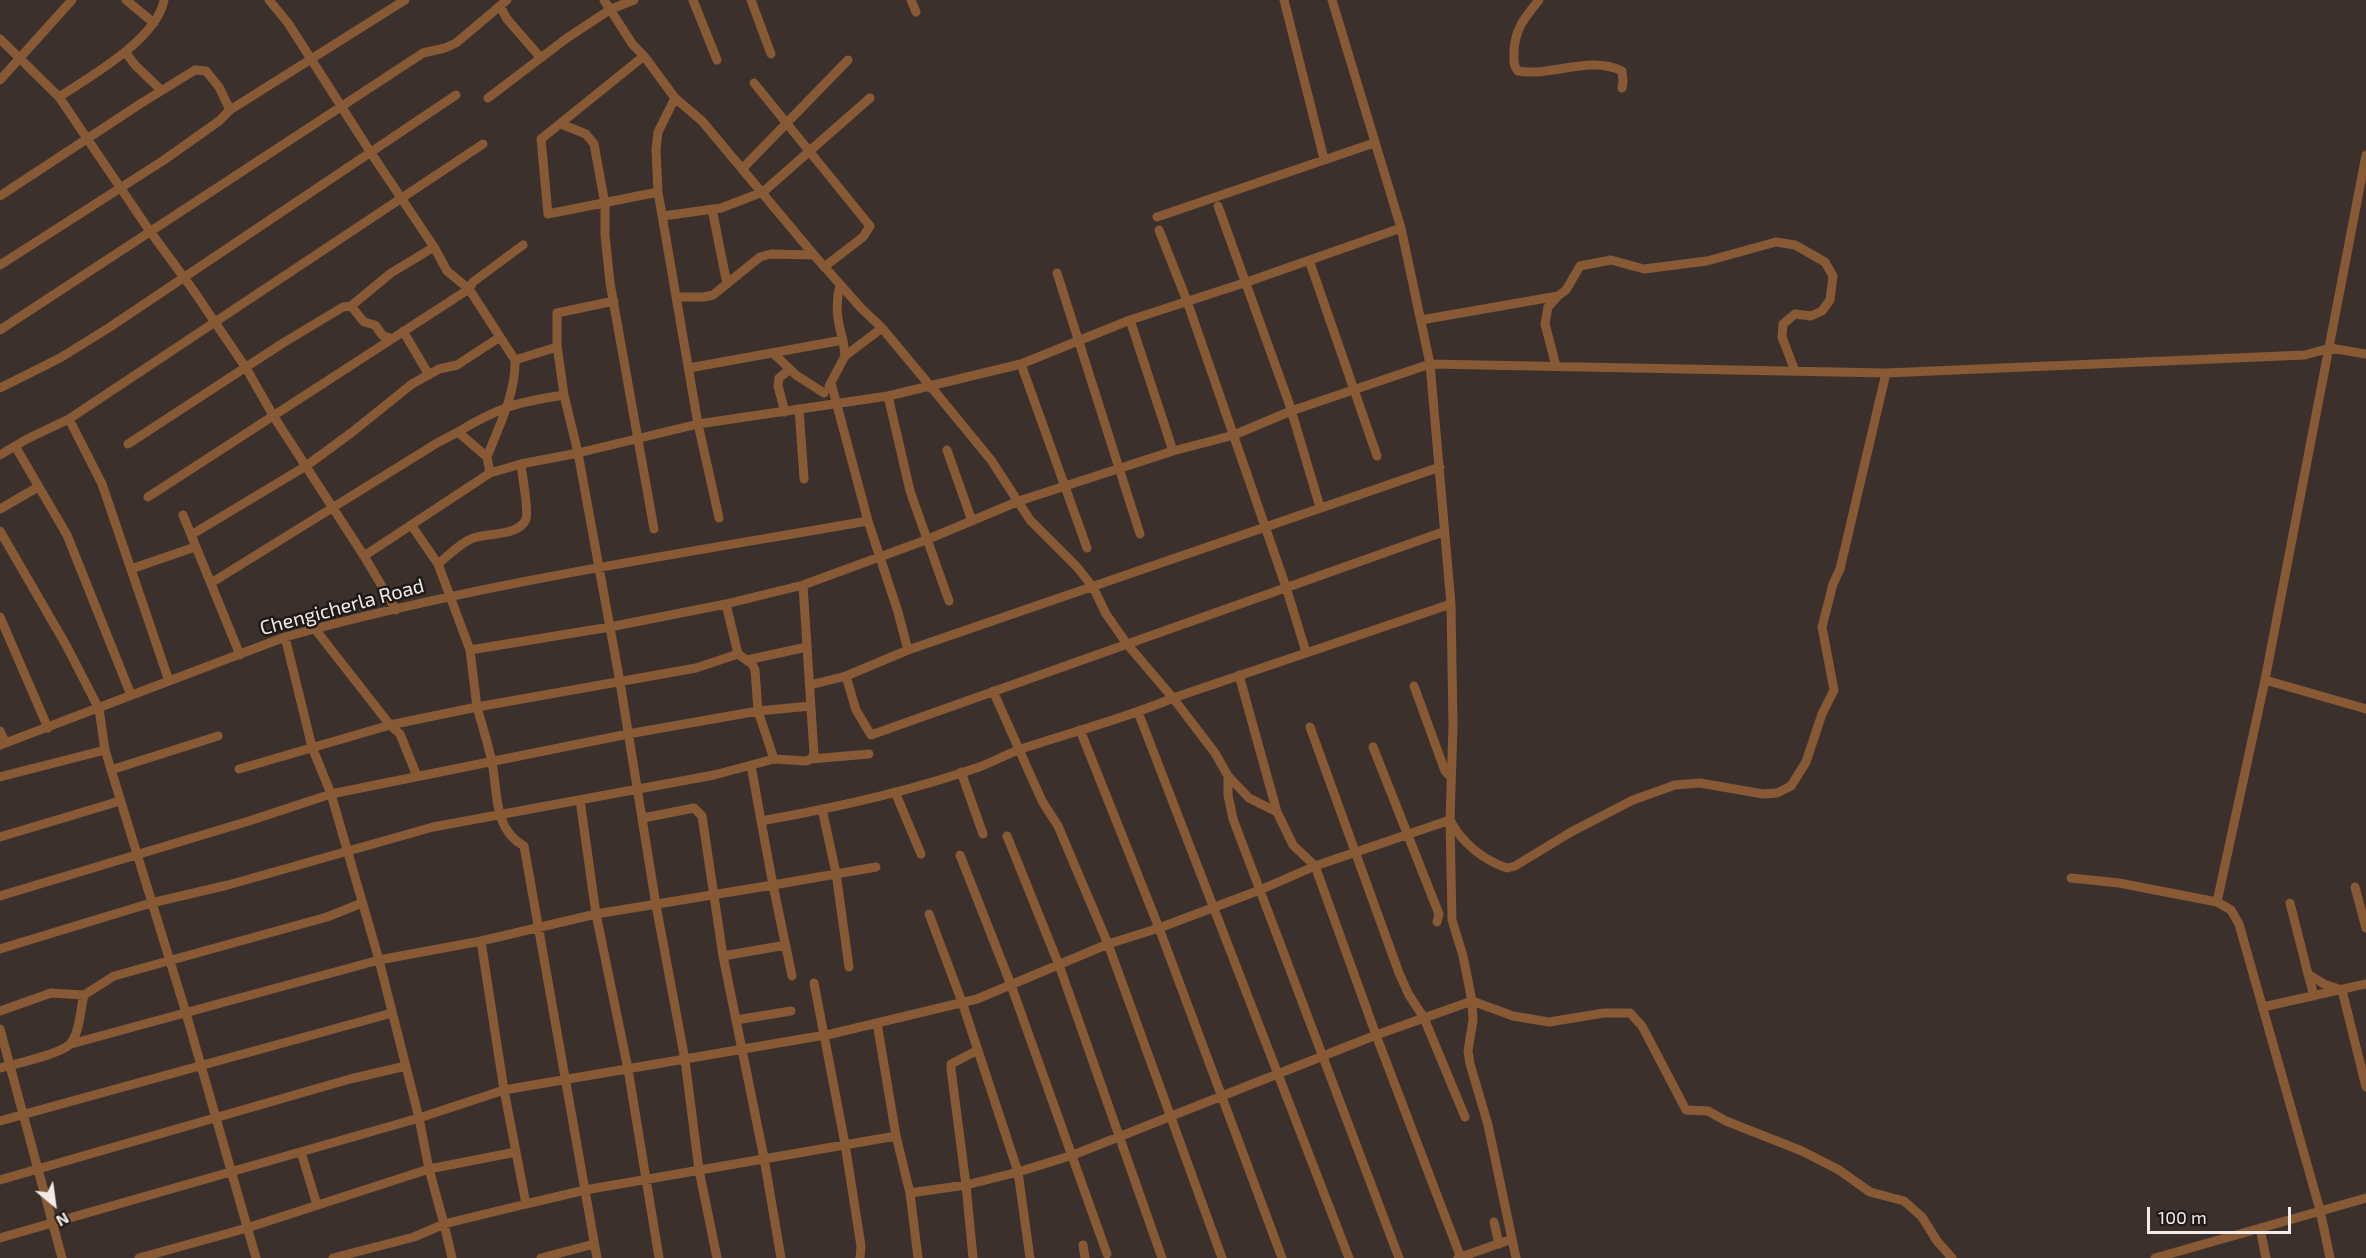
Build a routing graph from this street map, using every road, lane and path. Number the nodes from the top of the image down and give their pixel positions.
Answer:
1 (72, 0) edge
2 (126, 0) edge
3 (164, 0) edge
4 (269, 0) edge
5 (405, 0) edge
6 (604, 0) edge
7 (634, 0) edge
8 (693, 0) edge
9 (751, 0) edge
10 (911, 0) edge
11 (1284, 0) edge
12 (1332, 0) edge
13 (1539, 0) edge
14 (504, 3) edge
15 (611, 9) junction
16 (916, 12) dead end
17 (154, 23) junction
18 (0, 39) edge
19 (125, 52) junction
20 (771, 54) dead end
21 (644, 56) junction
22 (540, 57) junction
23 (20, 58) junction
24 (311, 59) junction
25 (717, 60) dead end
26 (848, 60) dead end
27 (0, 80) edge
28 (754, 83) dead end
29 (1622, 88) dead end
30 (162, 90) junction
31 (456, 96) dead end
32 (59, 97) junction
33 (488, 98) dead end
34 (675, 98) junction
35 (870, 98) dead end
36 (342, 107) junction
37 (230, 110) junction
38 (787, 123) junction
39 (561, 124) junction
40 (88, 139) junction
41 (1374, 143) junction
42 (483, 144) dead end
43 (810, 151) junction
44 (371, 153) junction
45 (2366, 155) edge
46 (1324, 159) junction
47 (743, 168) junction
48 (121, 187) junction
49 (658, 192) junction
50 (763, 192) junction
51 (0, 196) edge
52 (402, 199) junction
53 (605, 204) junction
54 (1218, 206) dead end
55 (712, 209) junction
56 (663, 216) junction
57 (1157, 218) dead end
58 (1401, 228) junction
59 (149, 230) junction
60 (1159, 230) dead end
61 (523, 245) dead end
62 (434, 247) junction
63 (814, 255) junction
64 (1309, 260) junction
65 (0, 265) edge
66 (825, 267) junction
67 (1057, 273) dead end
68 (183, 276) junction
69 (1247, 282) junction
70 (727, 284) junction
71 (840, 285) junction
72 (469, 289) junction
73 (1558, 296) junction
74 (678, 297) junction
75 (614, 301) junction
76 (1187, 301) junction
77 (351, 306) junction
78 (1130, 320) junction
79 (1420, 320) junction
80 (215, 322) junction
81 (882, 328) junction
82 (0, 330) edge
83 (403, 331) junction
84 (500, 337) junction
85 (391, 338) junction
86 (843, 340) junction
87 (1078, 342) junction
88 (557, 347) junction
89 (2330, 348) junction
90 (773, 353) junction
91 (2366, 354) edge
92 (845, 356) junction
93 (515, 360) junction
94 (1021, 364) junction
95 (1430, 364) junction
96 (1556, 366) junction
97 (246, 368) junction
98 (690, 368) junction
99 (790, 369) junction
100 (1795, 371) junction
101 (1886, 373) junction
102 (429, 375) junction
103 (831, 383) junction
104 (931, 387) junction
105 (0, 388) edge
106 (1353, 389) junction
107 (824, 393) junction
108 (564, 395) junction
109 (888, 396) junction
110 (838, 403) junction
111 (507, 406) junction
112 (817, 406) junction
113 (800, 409) junction
114 (1291, 411) junction
115 (785, 412) junction
116 (273, 417) junction
117 (69, 419) junction
118 (698, 424) junction
119 (458, 432) junction
120 (1234, 435) junction
121 (639, 439) junction
122 (128, 444) dead end
123 (15, 446) junction
124 (947, 450) dead end
125 (1173, 451) junction
126 (578, 453) junction
127 (0, 455) edge
128 (1377, 456) dead end
129 (487, 457) junction
130 (521, 464) junction
131 (306, 466) junction
132 (1440, 467) junction
133 (1118, 468) junction
134 (490, 473) junction
135 (804, 478) dead end
136 (1065, 485) junction
137 (38, 488) junction
138 (148, 497) dead end
139 (1019, 501) junction
140 (1320, 507) junction
141 (333, 508) junction
142 (0, 509) edge
143 (183, 514) dead end
144 (719, 518) dead end
145 (868, 521) junction
146 (972, 521) junction
147 (412, 526) junction
148 (1264, 526) junction
149 (654, 529) dead end
150 (0, 531) edge
151 (1443, 532) junction
152 (1140, 534) dead end
153 (191, 535) junction
154 (926, 540) junction
155 (195, 547) junction
156 (1086, 548) dead end
157 (364, 556) junction
158 (880, 557) junction
159 (438, 564) junction
160 (131, 569) junction
161 (599, 569) junction
162 (211, 583) junction
163 (803, 585) junction
164 (1093, 587) junction
165 (1286, 587) junction
166 (451, 597) junction
167 (949, 602) dead end
168 (1451, 603) junction
169 (726, 604) junction
170 (396, 610) junction
171 (0, 617) edge
172 (610, 627) junction
173 (315, 629) junction
174 (285, 638) junction
175 (1127, 644) junction
176 (807, 647) junction
177 (470, 650) junction
178 (908, 650) junction
179 (1305, 652) junction
180 (240, 655) junction
181 (742, 657) junction
182 (1239, 675) junction
183 (846, 676) junction
184 (2265, 680) junction
185 (169, 681) junction
186 (620, 682) junction
187 (810, 686) junction
188 (1414, 686) dead end
189 (993, 691) junction
190 (131, 695) junction
191 (1173, 698) junction
192 (811, 706) junction
193 (477, 707) junction
194 (99, 708) junction
195 (2366, 709) edge
196 (758, 711) junction
197 (1138, 712) junction
198 (390, 725) junction
199 (1310, 727) dead end
200 (48, 728) junction
201 (1080, 730) junction
202 (0, 731) edge
203 (628, 734) junction
204 (218, 736) dead end
205 (3, 744) edge
206 (312, 747) junction
207 (1373, 747) dead end
208 (105, 750) junction
209 (1018, 750) junction
210 (869, 754) dead end
211 (774, 759) junction
212 (812, 759) junction
213 (492, 761) junction
214 (751, 765) junction
215 (239, 769) dead end
216 (111, 771) junction
217 (961, 772) junction
218 (417, 776) junction
219 (1228, 776) junction
220 (0, 777) edge
221 (1451, 777) junction
222 (638, 789) junction
223 (895, 792) junction
224 (331, 794) junction
225 (580, 800) junction
226 (120, 801) junction
227 (822, 809) junction
228 (1277, 812) junction
229 (499, 814) junction
230 (643, 818) junction
231 (1450, 820) junction
232 (761, 821) junction
233 (983, 834) dead end
234 (1408, 835) junction
235 (1007, 836) dead end
236 (0, 837) edge
237 (349, 850) junction
238 (921, 854) dead end
239 (1355, 854) junction
240 (136, 855) junction
241 (960, 855) dead end
242 (1315, 866) junction
243 (876, 867) dead end
244 (836, 873) junction
245 (2071, 878) dead end
246 (774, 885) junction
247 (2355, 887) dead end
248 (1260, 890) junction
249 (714, 895) junction
250 (0, 896) edge
251 (2217, 902) junction
252 (151, 903) junction
253 (362, 903) junction
254 (2290, 903) dead end
255 (656, 905) junction
256 (1214, 907) junction
257 (596, 914) junction
258 (929, 914) dead end
259 (1437, 922) dead end
260 (2366, 927) edge
261 (538, 928) junction
262 (1159, 928) junction
263 (481, 941) junction
264 (1108, 944) junction
265 (786, 945) junction
266 (0, 949) edge
267 (723, 956) junction
268 (379, 960) junction
269 (170, 962) junction
270 (1059, 965) junction
271 (849, 967) dead end
272 (2308, 974) junction
273 (792, 976) dead end
274 (814, 982) dead end
275 (2366, 984) edge
276 (1011, 985) junction
277 (2342, 990) junction
278 (84, 995) junction
279 (2314, 996) junction
280 (962, 1002) junction
281 (1472, 1002) junction
282 (2263, 1007) junction
283 (0, 1011) edge
284 (791, 1011) dead end
285 (186, 1013) junction
286 (392, 1013) junction
287 (1424, 1018) junction
288 (736, 1020) junction
289 (877, 1023) junction
290 (0, 1029) edge
291 (825, 1035) junction
292 (1376, 1035) junction
293 (71, 1044) junction
294 (741, 1050) junction
295 (978, 1050) junction
296 (1323, 1055) junction
297 (686, 1060) junction
298 (11, 1065) junction
299 (406, 1066) junction
300 (201, 1067) junction
301 (0, 1068) edge
302 (628, 1070) junction
303 (1279, 1074) junction
304 (566, 1080) junction
305 (2366, 1087) edge
306 (504, 1090) junction
307 (1221, 1097) junction
308 (24, 1114) junction
309 (1168, 1116) junction
310 (1465, 1117) dead end
311 (216, 1118) junction
312 (418, 1118) junction
313 (0, 1121) edge
314 (896, 1136) junction
315 (1120, 1137) junction
316 (845, 1144) junction
317 (301, 1152) junction
318 (516, 1152) junction
319 (1073, 1155) junction
320 (764, 1158) junction
321 (39, 1168) junction
322 (429, 1169) junction
323 (699, 1170) junction
324 (231, 1172) junction
325 (1018, 1172) junction
326 (0, 1179) edge
327 (646, 1179) junction
328 (966, 1185) junction
329 (585, 1190) junction
330 (910, 1193) junction
331 (2366, 1198) edge
332 (525, 1204) junction
333 (317, 1205) junction
334 (2320, 1210) junction
335 (1494, 1222) dead end
336 (53, 1223) junction
337 (444, 1224) junction
338 (247, 1228) junction
339 (2260, 1228) junction
340 (0, 1238) edge
341 (1512, 1239) junction
342 (594, 1244) junction
343 (1499, 1244) junction
344 (1083, 1245) dead end
345 (1107, 1254) dead end
346 (63, 1258) edge
347 (139, 1258) edge
348 (256, 1258) edge
349 (333, 1258) edge
350 (452, 1258) edge
351 (541, 1258) edge
352 (597, 1258) edge
353 (659, 1258) edge
354 (717, 1258) edge
355 (781, 1258) edge
356 (860, 1258) edge
357 (918, 1258) edge
358 (973, 1258) edge
359 (1030, 1258) edge
360 (1085, 1258) edge
361 (1162, 1258) edge
362 (1222, 1258) edge
363 (1282, 1258) edge
364 (1349, 1258) edge
365 (1399, 1258) edge
366 (1460, 1258) edge
367 (1516, 1258) edge
368 (1952, 1258) edge
369 (2155, 1258) edge
370 (2266, 1258) edge
371 (2330, 1258) edge

1 - 23 street
2 - 17 street
3 - 17 street
4 - 24 street
5 - 24 street
6 - 15 street
7 - 15 street
8 - 25 street
9 - 20 street
10 - 16 street
11 - 46 street
12 - 41 street
13 - 29 street
14 - 22 street
14 - 36 street
15 - 21 street
15 - 22 street
17 - 19 street
18 - 23 street
19 - 30 street
19 - 32 street
21 - 34 street
21 - 39 street
22 - 33 street
23 - 27 street
23 - 32 street
24 - 36 street
24 - 37 street
26 - 38 street
28 - 38 street
30 - 37 street
30 - 40 street
31 - 44 street
32 - 40 street
34 - 47 street
34 - 49 street
35 - 43 street
36 - 44 street
36 - 59 street
37 - 48 street
38 - 43 street
38 - 47 street
39 - 53 street
39 - 53 street
40 - 48 street
40 - 51 street
41 - 46 street
41 - 58 street
42 - 52 street
43 - 50 street
43 - 66 street
44 - 52 street
44 - 68 street
45 - 89 street
46 - 57 street
47 - 50 street
48 - 59 street
48 - 65 street
49 - 53 street
49 - 56 street
50 - 55 street
50 - 63 street
52 - 62 street
52 - 80 street
53 - 75 street
54 - 69 street
55 - 56 street
55 - 70 street
56 - 74 street
58 - 64 street
58 - 79 street
59 - 68 street
59 - 82 street
60 - 76 street
61 - 72 street
62 - 72 street
62 - 77 street
63 - 66 street
63 - 70 street
64 - 69 street
64 - 106 street
66 - 71 street
67 - 87 street
68 - 80 street
68 - 105 street
69 - 76 street
69 - 114 street
70 - 74 street
71 - 81 street
71 - 86 street
72 - 83 street
72 - 84 street
73 - 79 street
73 - 96 street
73 - 100 street
74 - 98 street
75 - 88 street
75 - 121 street
76 - 78 street
76 - 120 street
77 - 85 street
77 - 97 street
78 - 87 street
78 - 125 street
79 - 95 street
80 - 97 street
80 - 117 street
81 - 92 street
81 - 104 street
83 - 85 street
83 - 102 street
84 - 93 street
84 - 102 street
85 - 116 street
86 - 90 street
86 - 92 street
87 - 94 street
87 - 133 street
88 - 93 street
88 - 108 street
89 - 91 street
89 - 101 street
89 - 184 street
90 - 98 street
90 - 99 street
92 - 103 street
93 - 111 street
94 - 104 street
94 - 136 street
95 - 96 street
95 - 106 street
95 - 132 street
96 - 100 street
97 - 116 street
97 - 122 street
98 - 118 street
99 - 107 street
99 - 115 street
100 - 101 street
101 - 231 street
102 - 131 street
103 - 107 street
103 - 110 street
104 - 109 street
104 - 139 street
106 - 114 street
106 - 128 street
107 - 112 street
108 - 111 street
108 - 126 street
109 - 110 street
109 - 154 street
110 - 112 street
110 - 145 street
111 - 119 street
111 - 129 street
112 - 113 street
113 - 115 street
113 - 135 street
114 - 120 street
114 - 140 street
115 - 118 street
116 - 131 street
116 - 138 street
117 - 123 street
117 - 160 street
118 - 121 street
118 - 144 street
119 - 129 street
119 - 141 street
120 - 125 street
120 - 148 street
121 - 126 street
121 - 149 street
123 - 127 street
123 - 137 street
124 - 146 street
125 - 133 street
126 - 130 street
126 - 161 street
129 - 134 street
130 - 134 street
130 - 159 street
131 - 141 street
131 - 153 street
132 - 140 street
132 - 151 street
133 - 136 street
133 - 152 street
134 - 147 street
136 - 139 street
136 - 156 street
137 - 142 street
137 - 190 street
139 - 146 street
139 - 164 street
140 - 148 street
141 - 157 street
141 - 162 street
143 - 153 street
145 - 158 street
145 - 161 street, Chengicherla Road
146 - 154 street
147 - 157 street
147 - 159 street
148 - 164 street
148 - 165 street
150 - 194 street
151 - 165 street
151 - 168 street
153 - 155 street
154 - 158 street
154 - 167 street
155 - 160 street
155 - 162 street
157 - 170 street
158 - 163 street
158 - 178 street
159 - 166 street
160 - 185 street
161 - 166 street, Chengicherla Road
161 - 172 street
162 - 180 street
163 - 169 street
163 - 176 street
164 - 175 street
164 - 178 street
165 - 175 street
165 - 179 street
166 - 170 street, Chengicherla Road
166 - 177 street
168 - 179 street
168 - 221 street
169 - 172 street
169 - 181 street
170 - 173 street, Chengicherla Road
171 - 200 street
172 - 177 street
172 - 186 street
173 - 174 street, Chengicherla Road
173 - 198 street
174 - 180 street, Chengicherla Road
174 - 206 street
175 - 189 street
175 - 191 street
176 - 181 street
176 - 187 street
177 - 193 street
178 - 183 street
179 - 182 street
180 - 185 street, Chengicherla Road
181 - 186 street
181 - 196 street
182 - 191 street
182 - 228 street
183 - 187 street
183 - 189 street
184 - 195 street
184 - 251 street
185 - 190 street, Chengicherla Road
186 - 193 street
186 - 203 street
187 - 192 street
188 - 221 street
189 - 209 street
190 - 194 street, Chengicherla Road
191 - 197 street
191 - 219 street
192 - 196 street
192 - 212 street
193 - 198 street
193 - 213 street
194 - 200 street, Chengicherla Road
194 - 208 street
196 - 203 street
196 - 211 street
197 - 201 street
197 - 256 street
198 - 206 street
198 - 218 street
199 - 239 street
200 - 205 street, Chengicherla Road
201 - 209 street
201 - 262 street
202 - 205 street
203 - 213 street
203 - 222 street
204 - 216 street
206 - 215 street
206 - 224 street
207 - 234 street
208 - 216 street
208 - 220 street
209 - 217 street
209 - 264 street
210 - 212 street
211 - 212 street
211 - 214 street
213 - 218 street
213 - 229 street
214 - 222 street
214 - 232 street
216 - 226 street
217 - 223 street
217 - 233 street
218 - 224 street
219 - 228 street
219 - 248 street
221 - 231 street
222 - 225 street
222 - 230 street
223 - 227 street
223 - 238 street
224 - 237 street
224 - 240 street
225 - 229 street
225 - 257 street
226 - 236 street
226 - 240 street
227 - 232 street
227 - 244 street
228 - 242 street
229 - 237 street
229 - 261 street
230 - 249 street
230 - 255 street
231 - 234 street
231 - 281 street
232 - 246 street
234 - 239 street
234 - 259 street
235 - 270 street
237 - 252 street
237 - 253 street
239 - 242 street
239 - 287 street
240 - 250 street
240 - 252 street
241 - 276 street
242 - 248 street
242 - 292 street
243 - 244 street
244 - 246 street
244 - 271 street
245 - 251 street
246 - 249 street
246 - 265 street
247 - 260 street
248 - 256 street
248 - 296 street
249 - 255 street
249 - 267 street
251 - 282 street
252 - 266 street
252 - 269 street
253 - 268 street
253 - 269 street
254 - 272 street
255 - 257 street
255 - 297 street
256 - 262 street
256 - 303 street
257 - 261 street
257 - 302 street
258 - 280 street
261 - 263 street
261 - 304 street
262 - 264 street
262 - 307 street
263 - 268 street
263 - 306 street
264 - 270 street
264 - 309 street
265 - 267 street
265 - 273 street
267 - 288 street
268 - 285 street
268 - 286 street
269 - 278 street
269 - 285 street
270 - 276 street
270 - 315 street
272 - 277 street
272 - 279 street
274 - 291 street
275 - 277 street
276 - 280 street
276 - 319 street
277 - 279 street
277 - 305 street
278 - 283 street
278 - 293 street
279 - 282 street
280 - 289 street
280 - 295 street
281 - 287 street
281 - 341 street
281 - 368 street
282 - 334 street
284 - 288 street
285 - 293 street
285 - 300 street
286 - 299 street
286 - 300 street
287 - 292 street
287 - 310 street
288 - 294 street
289 - 291 street
289 - 314 street
290 - 298 street
291 - 294 street
291 - 316 street
292 - 296 street
292 - 366 street
293 - 298 street
294 - 297 street
294 - 320 street
295 - 325 street
295 - 328 street
296 - 303 street
296 - 365 street
297 - 302 street
297 - 323 street
298 - 301 street
298 - 308 street
299 - 311 street
299 - 312 street
300 - 308 street
300 - 311 street
302 - 304 street
302 - 327 street
303 - 307 street
303 - 364 street
304 - 306 street
304 - 329 street
306 - 312 street
306 - 318 street
307 - 309 street
307 - 363 street
308 - 313 street
308 - 321 street
309 - 315 street
309 - 362 street
311 - 321 street
311 - 324 street
312 - 317 street
312 - 322 street
314 - 316 street
314 - 330 street
315 - 319 street
315 - 361 street
316 - 320 street
316 - 356 street
317 - 324 street
317 - 333 street
318 - 322 street
318 - 332 street
319 - 325 street
319 - 345 street
320 - 323 street
320 - 355 street
321 - 326 street
321 - 336 street
322 - 333 street
322 - 337 street
323 - 327 street
323 - 354 street
324 - 336 street
324 - 338 street
325 - 328 street
325 - 359 street
327 - 329 street
327 - 353 street
328 - 330 street
328 - 358 street
329 - 332 street
329 - 342 street
330 - 357 street
331 - 334 street
332 - 337 street
333 - 338 street
334 - 339 street
334 - 371 street
335 - 343 street
336 - 340 street
336 - 346 street
337 - 349 street
337 - 350 street
338 - 347 street
338 - 348 street
339 - 369 street
339 - 370 street
341 - 343 street
341 - 367 street
342 - 351 street
342 - 352 street
343 - 366 street
344 - 360 street

